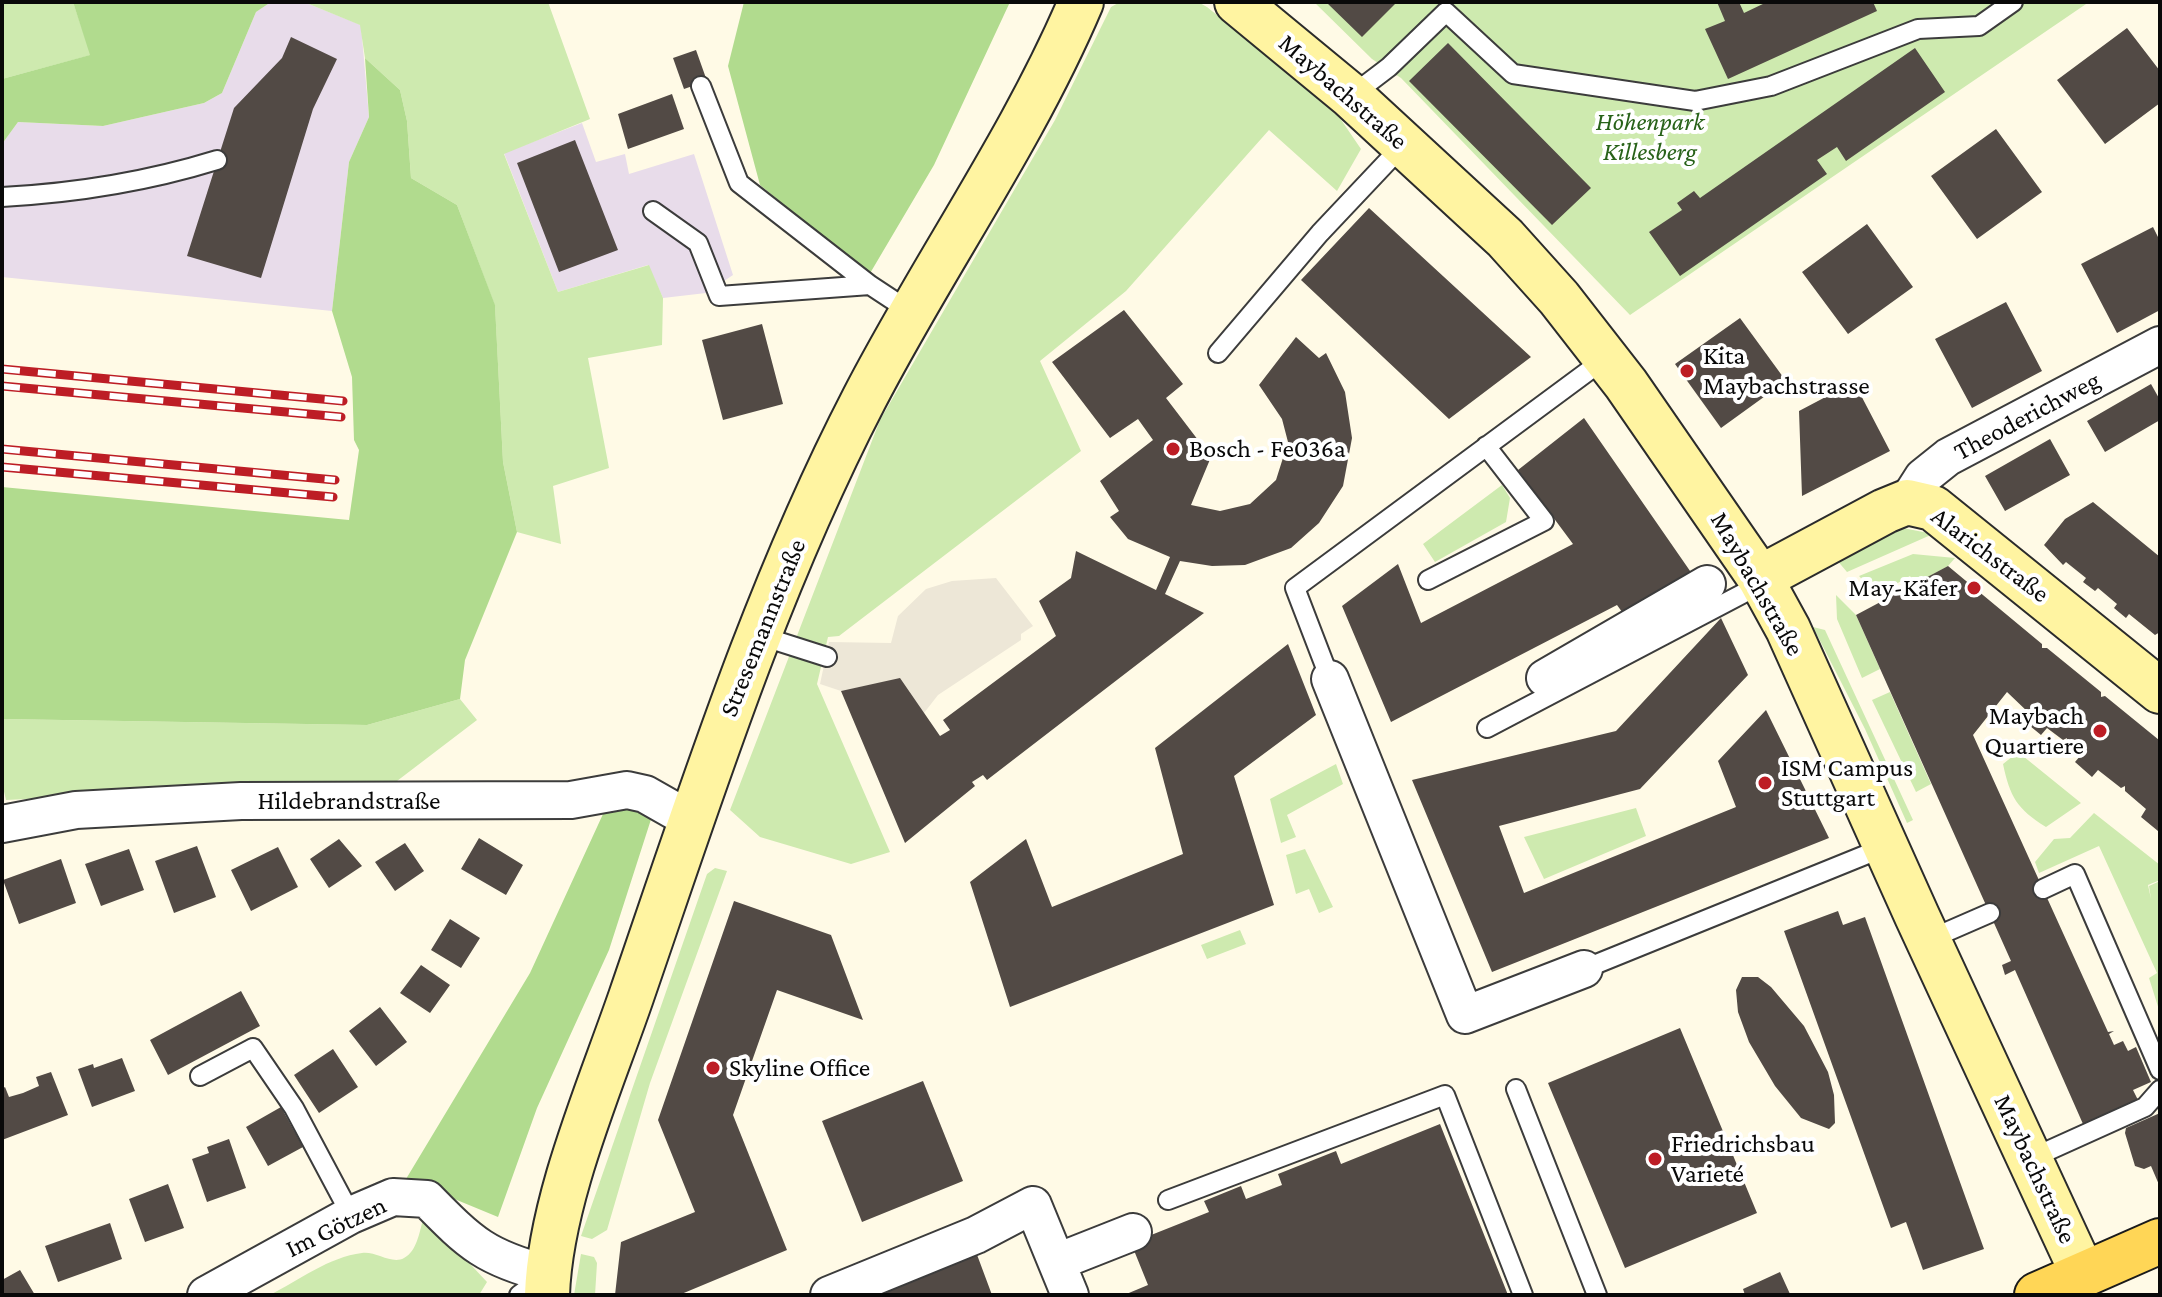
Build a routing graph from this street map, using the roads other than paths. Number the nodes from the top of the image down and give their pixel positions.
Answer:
1 (1237, 2) edge
2 (2013, 2) edge
3 (1083, 4) edge
4 (701, 86) dead end
5 (1351, 96) junction
6 (1404, 144) junction
7 (217, 160) dead end
8 (2, 197) edge
9 (653, 211) dead end
10 (870, 285) junction
11 (911, 312) junction
12 (2160, 345) edge
13 (1218, 353) dead end
14 (1606, 358) junction
15 (1486, 446) junction
16 (1907, 502) junction
17 (1428, 580) dead end
18 (1761, 581) junction
19 (1707, 584) dead end
20 (758, 635) junction
21 (827, 657) dead end
22 (1545, 678) dead end
23 (1330, 679) joint
24 (2160, 691) edge
25 (1487, 728) dead end
26 (689, 819) junction
27 (2, 824) edge
28 (1886, 847) junction
29 (2043, 889) dead end
30 (1990, 913) dead end
31 (1928, 940) junction
32 (1584, 969) joint
33 (2160, 1070) edge
34 (200, 1076) dead end
35 (1516, 1089) dead end
36 (2160, 1090) edge
37 (2032, 1158) junction
38 (1168, 1200) dead end
39 (351, 1215) junction
40 (1133, 1232) dead end
41 (2160, 1241) edge
42 (1064, 1279) edge
43 (2088, 1285) edge
44 (538, 1288) edge
45 (206, 1295) edge
46 (829, 1295) edge
47 (1523, 1295) edge
48 (1597, 1295) edge
49 (2037, 1295) edge

1 - 5 main road, Maybachstraße
2 - 5 lane
3 - 11 main road, Stresemannstraße
4 - 10 lane
5 - 6 main road, Maybachstraße
6 - 13 lane
6 - 14 main road, Maybachstraße
7 - 8 lane
9 - 10 lane
10 - 11 lane
11 - 20 main road, Stresemannstraße
12 - 16 street, Theoderichweg
14 - 15 lane
14 - 18 main road, Maybachstraße
15 - 17 lane
15 - 23 lane
16 - 18 main road, Alarichstraße
16 - 24 main road, Alarichstraße
18 - 25 lane
18 - 28 main road, Maybachstraße
19 - 22 street
20 - 21 lane
20 - 26 main road, Stresemannstraße
23 - 32 street
26 - 27 street, Hildebrandstraße
26 - 44 main road, Stresemannstraße
28 - 31 main road, Maybachstraße
28 - 32 lane
29 - 33 lane
30 - 31 lane
31 - 37 main road, Maybachstraße
34 - 39 lane
35 - 48 lane
36 - 37 lane
37 - 43 main road, Maybachstraße
38 - 47 lane
39 - 44 street, Im Götzen
39 - 45 street, Im Götzen
40 - 42 street
41 - 43 main road
42 - 46 street
43 - 49 main road

